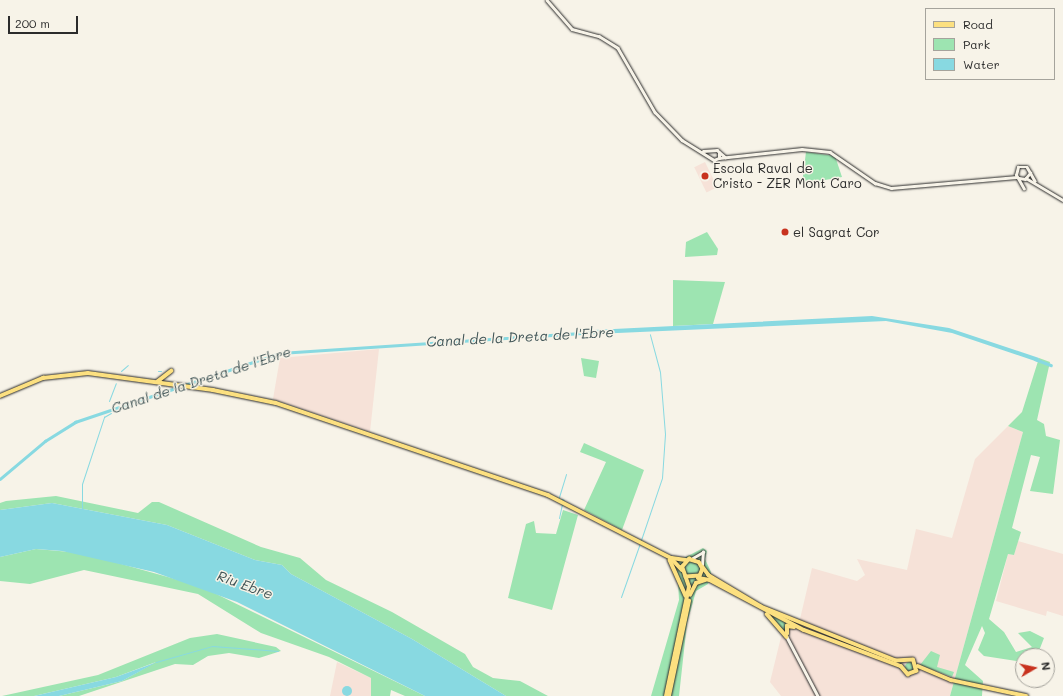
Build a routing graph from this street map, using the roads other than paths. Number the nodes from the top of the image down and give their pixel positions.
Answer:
1 (547, 0) edge
2 (703, 151) junction
3 (713, 151) junction
4 (719, 153) junction
5 (711, 157) junction
6 (726, 157) junction
7 (719, 158) junction
8 (1015, 172) junction
9 (1030, 173) junction
10 (1008, 177) junction
11 (1018, 177) junction
12 (1025, 179) junction
13 (1035, 181) junction
14 (1063, 200) edge
15 (0, 396) edge
16 (654, 549) junction
17 (671, 558) junction
18 (689, 560) junction
19 (702, 566) junction
20 (682, 570) junction
21 (686, 577) junction
22 (697, 578) junction
23 (716, 584) junction
24 (690, 594) junction
25 (761, 610) junction
26 (684, 611) junction
27 (804, 630) junction
28 (788, 637) junction
29 (906, 661) junction
30 (918, 666) junction
31 (903, 669) junction
32 (922, 671) junction
33 (915, 673) junction
34 (668, 696) edge
35 (818, 696) edge
36 (1026, 696) edge

1 - 2 street
2 - 3 street
2 - 5 street
3 - 4 street
3 - 5 street
4 - 6 street
4 - 7 street
5 - 7 street
6 - 7 street
6 - 10 street
8 - 9 street
8 - 10 street
8 - 11 street
9 - 12 street
9 - 13 street
10 - 11 street
11 - 12 street
11 - 12 street
12 - 13 street
13 - 14 street
15 - 16 main road
16 - 17 main road
16 - 26 main road
17 - 18 main road
17 - 20 main road
18 - 19 main road
18 - 19 street
18 - 20 main road
19 - 22 main road
19 - 29 main road
20 - 21 main road
21 - 22 main road
21 - 26 main road
22 - 23 main road
22 - 24 main road
23 - 24 main road
23 - 25 main road
24 - 34 main road
25 - 27 main road
25 - 28 main road
26 - 34 main road
27 - 28 main road
27 - 31 main road
28 - 35 street
29 - 30 main road
29 - 31 main road
30 - 32 main road
30 - 33 main road
31 - 33 main road
32 - 33 main road
32 - 36 main road

